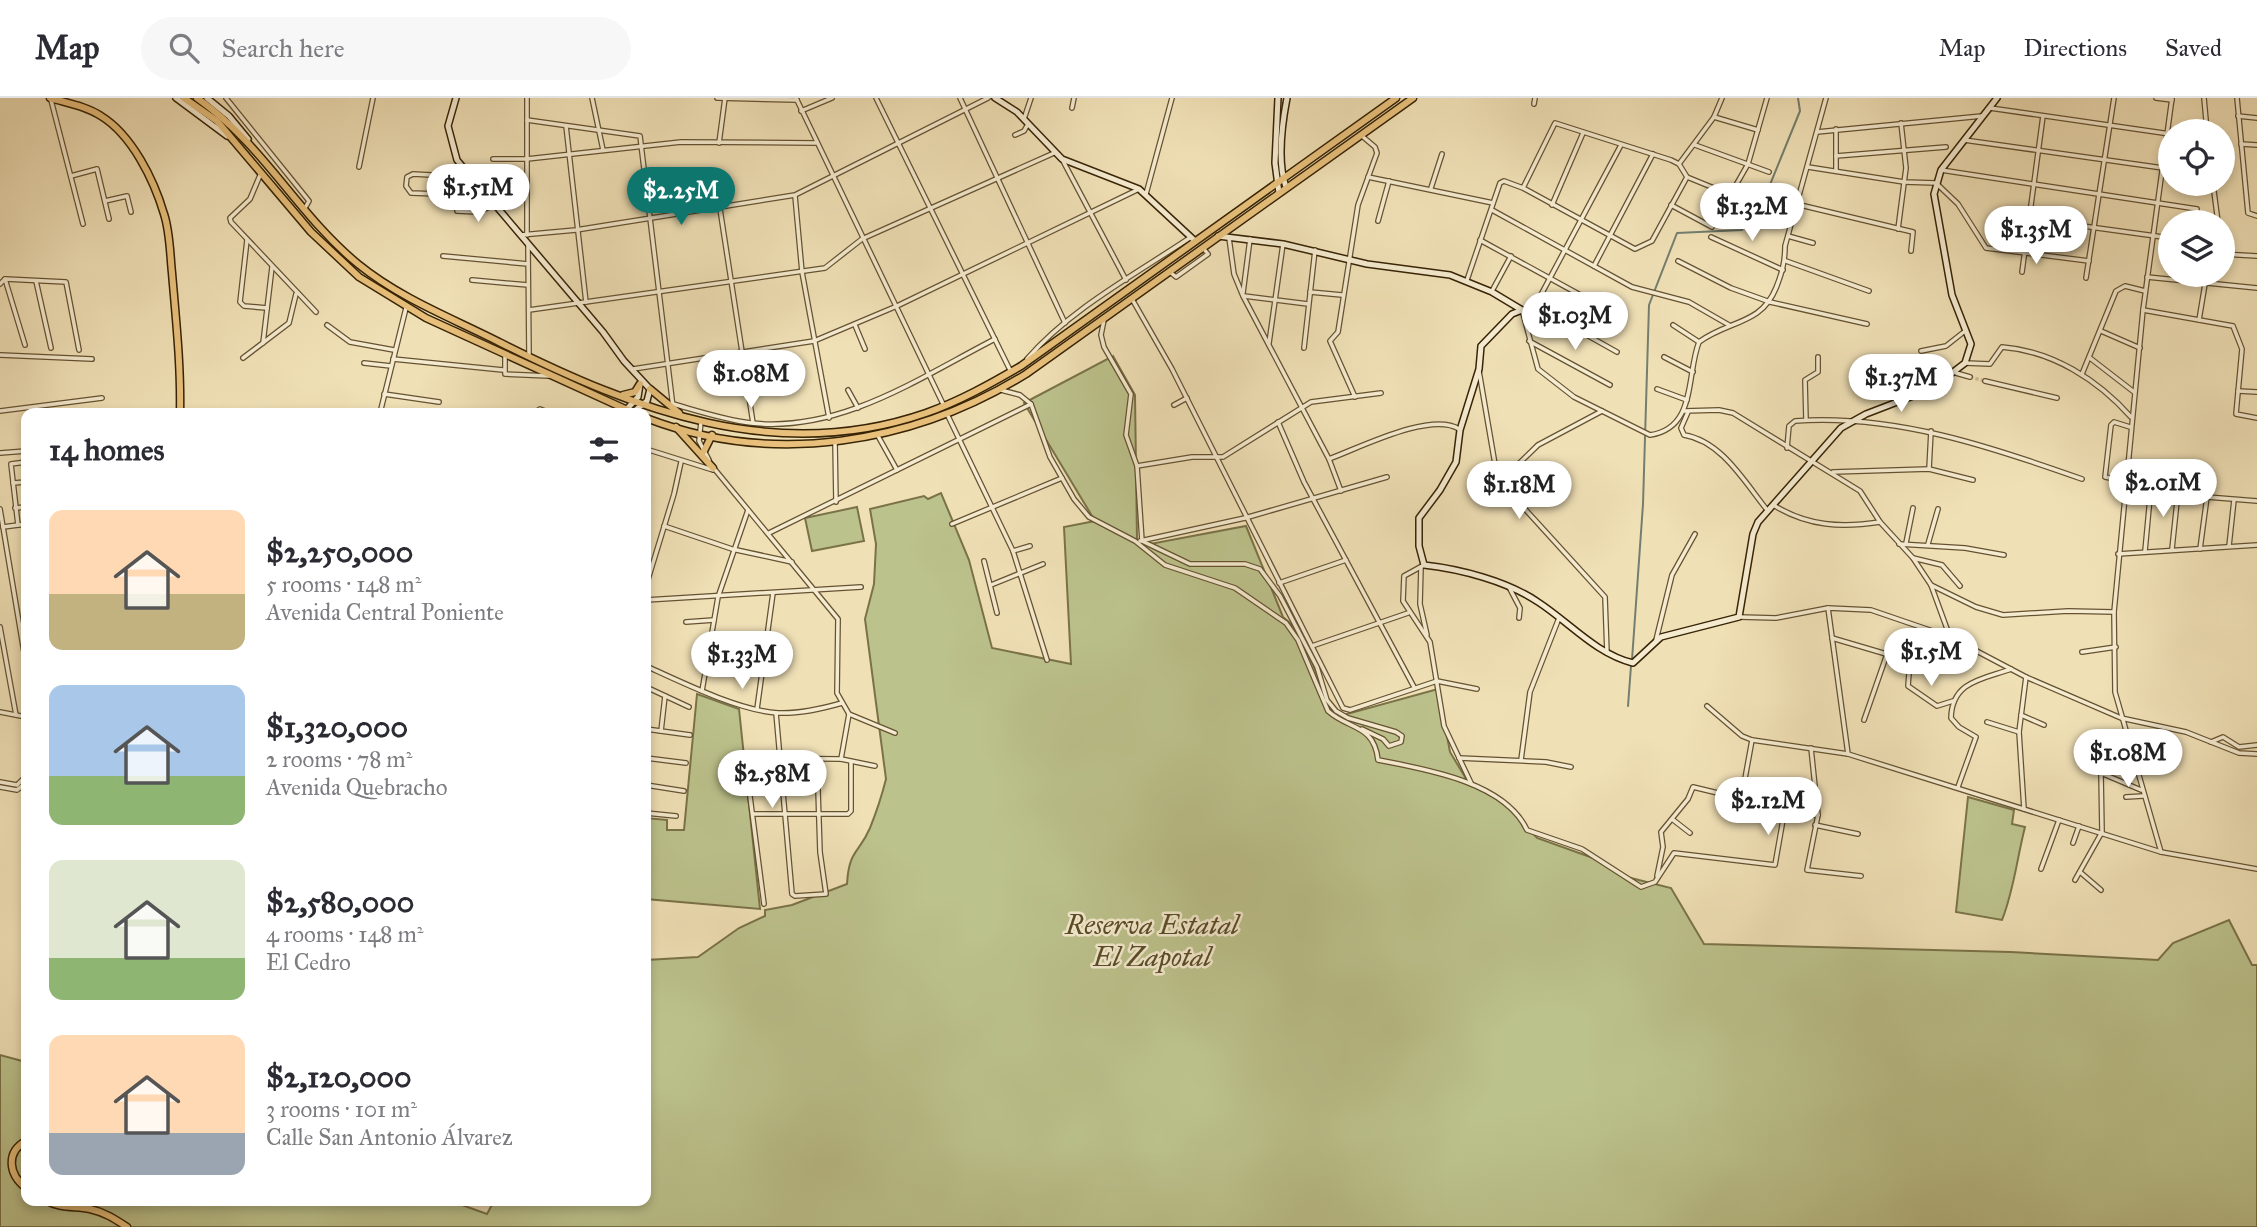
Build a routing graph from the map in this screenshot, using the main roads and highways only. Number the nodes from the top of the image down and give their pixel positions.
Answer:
1 (50, 98) edge
2 (184, 98) edge
3 (197, 98) edge
4 (1396, 98) edge
5 (1413, 98) edge
6 (640, 381) road end
7 (650, 388) road end
8 (613, 395) junction
9 (180, 408) edge
10 (622, 408) edge
11 (651, 420) edge
12 (690, 420) junction
13 (676, 427) junction
14 (712, 435) junction
15 (704, 451) road end
16 (714, 469) road end
17 (21, 1143) edge
18 (21, 1182) edge
19 (60, 1206) edge
20 (127, 1227) edge

1 - 9 main road
2 - 10 main road
3 - 8 main road
4 - 12 main road
5 - 14 main road
6 - 8 main road
7 - 12 main road
8 - 12 main road
11 - 13 main road
13 - 14 main road
13 - 16 main road
14 - 15 main road
17 - 18 main road
19 - 20 main road

